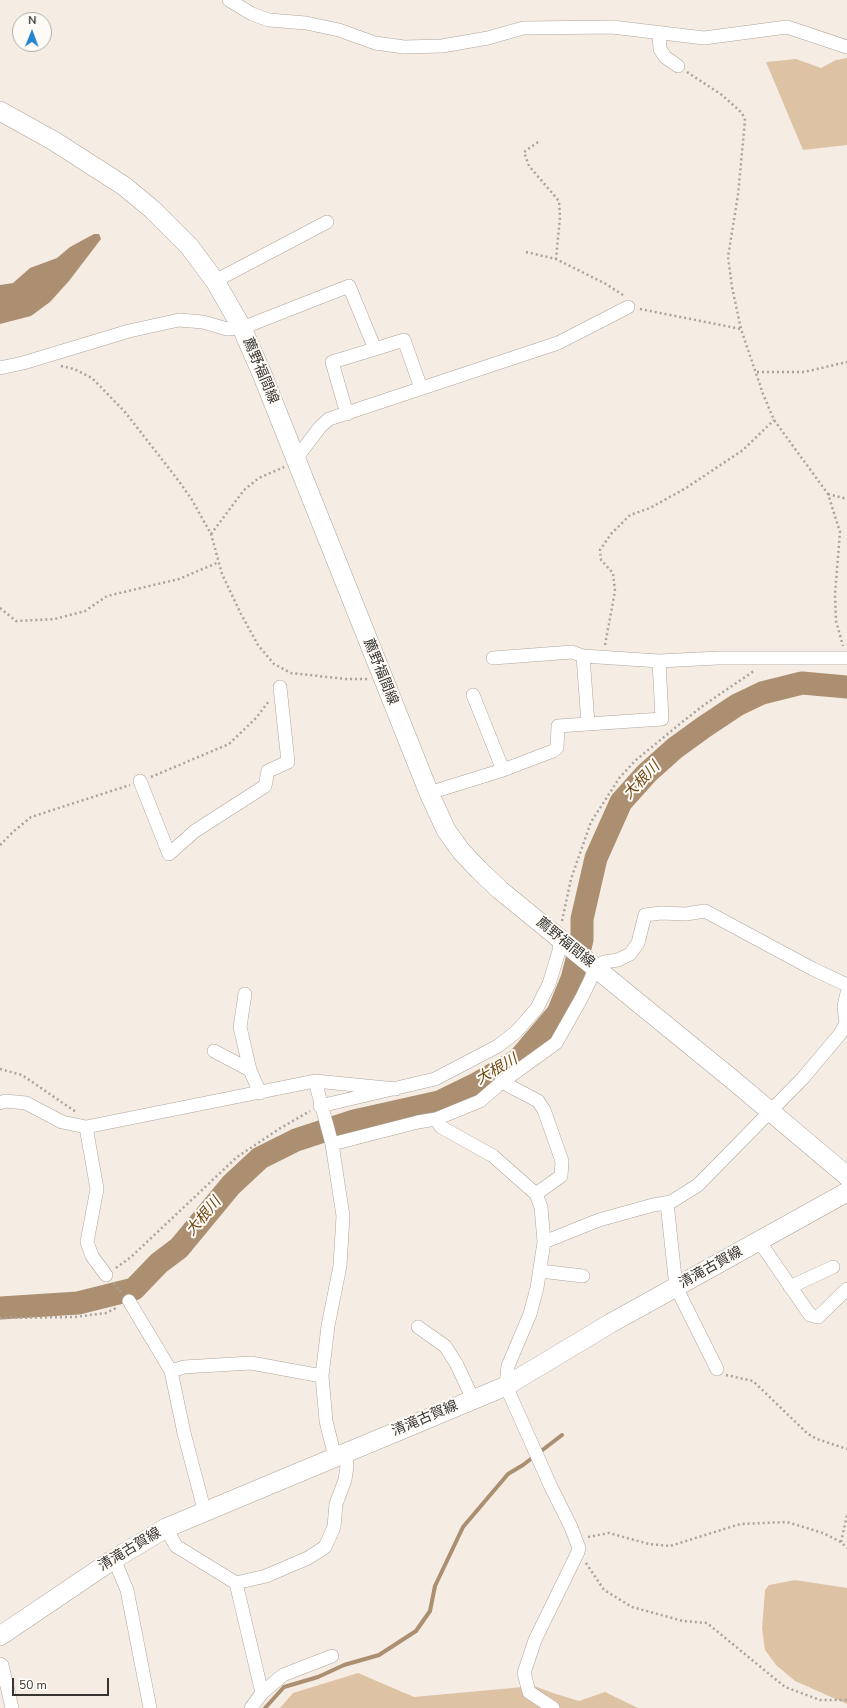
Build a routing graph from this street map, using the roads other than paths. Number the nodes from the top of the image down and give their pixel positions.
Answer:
1 (229, 0) edge
2 (659, 33) junction
3 (847, 46) edge
4 (678, 66) road end
5 (0, 111) edge
6 (327, 222) dead end
7 (215, 281) junction
8 (628, 307) road end
9 (242, 328) junction
10 (375, 348) junction
11 (0, 368) edge
12 (421, 388) junction
13 (347, 414) junction
14 (295, 460) junction
15 (584, 656) junction
16 (492, 658) dead end
17 (847, 658) edge
18 (659, 661) junction
19 (280, 687) road end
20 (473, 695) dead end
21 (588, 723) junction
22 (503, 770) junction
23 (140, 781) road end
24 (429, 793) junction
25 (560, 939) junction
26 (592, 965) junction
27 (847, 985) edge
28 (847, 993) edge
29 (245, 994) dead end
30 (846, 1023) edge
31 (214, 1051) dead end
32 (250, 1070) junction
33 (315, 1081) junction
34 (502, 1082) junction
35 (396, 1089) junction
36 (260, 1093) junction
37 (0, 1103) edge
38 (320, 1106) junction
39 (770, 1112) junction
40 (436, 1120) junction
41 (86, 1127) junction
42 (332, 1144) junction
43 (847, 1176) edge
44 (847, 1192) edge
45 (536, 1194) junction
46 (667, 1203) junction
47 (759, 1241) junction
48 (544, 1242) junction
49 (833, 1267) dead end
50 (540, 1271) junction
51 (106, 1275) road end
52 (583, 1276) dead end
53 (676, 1287) junction
54 (790, 1287) junction
55 (847, 1290) edge
56 (129, 1301) road end
57 (418, 1327) dead end
58 (171, 1370) junction
59 (717, 1370) road end
60 (322, 1376) junction
61 (506, 1386) junction
62 (472, 1399) junction
63 (340, 1455) junction
64 (205, 1513) junction
65 (166, 1528) junction
66 (114, 1559) junction
67 (236, 1583) junction
68 (0, 1636) edge
69 (332, 1656) dead end
70 (0, 1664) edge
71 (262, 1693) junction
72 (12, 1708) edge
73 (150, 1708) edge
74 (251, 1708) edge
75 (554, 1708) edge

1 - 2 street
2 - 3 street
2 - 4 street
5 - 7 main road, 薦野福間線
6 - 7 street
7 - 9 main road, 薦野福間線
8 - 12 street
9 - 10 street
9 - 11 street
9 - 14 main road, 薦野福間線
10 - 12 street
10 - 13 street
12 - 13 street
13 - 14 street
14 - 24 main road, 薦野福間線
15 - 16 street
15 - 18 street
15 - 21 street
17 - 18 street
18 - 21 street
19 - 23 street
20 - 22 street
21 - 22 street
22 - 24 street
24 - 25 main road, 薦野福間線
25 - 26 main road, 薦野福間線
25 - 35 street
26 - 27 street
26 - 34 street
26 - 39 main road, 薦野福間線
28 - 30 street
29 - 32 street
30 - 39 street
31 - 32 street
32 - 36 street
33 - 35 street
33 - 36 street
33 - 38 street
34 - 40 street
34 - 45 street
35 - 38 street
36 - 41 street
37 - 41 street
38 - 42 street
39 - 43 main road, 薦野福間線
39 - 46 street
40 - 42 street
40 - 45 street
41 - 51 street
42 - 60 street
44 - 47 main road, 清滝古賀線
45 - 48 street
46 - 48 street
46 - 53 street
47 - 53 main road, 清滝古賀線
47 - 54 street
48 - 50 street
49 - 54 street
50 - 52 street
50 - 61 street
53 - 59 street
53 - 61 main road, 清滝古賀線
54 - 55 street
56 - 58 street
57 - 62 street
58 - 60 street
58 - 64 street
60 - 63 street
61 - 62 main road, 清滝古賀線
61 - 75 street
62 - 63 main road, 清滝古賀線
63 - 64 main road, 清滝古賀線
63 - 67 street
64 - 65 main road, 清滝古賀線
65 - 66 main road, 清滝古賀線
65 - 67 street
66 - 68 main road, 清滝古賀線
66 - 73 street
67 - 71 street
69 - 71 street
70 - 72 street
71 - 74 street

